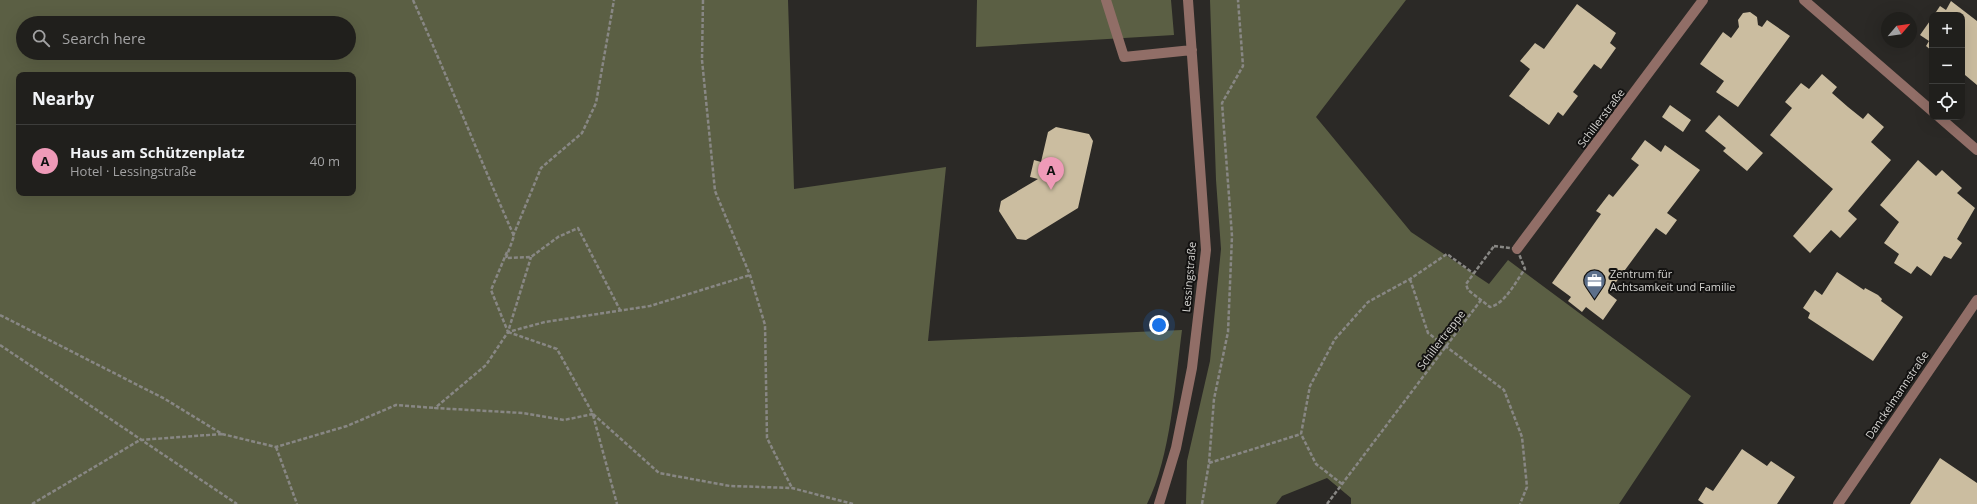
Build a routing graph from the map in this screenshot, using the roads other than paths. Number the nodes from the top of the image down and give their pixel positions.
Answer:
1 (1106, 0) edge
2 (1188, 0) edge
3 (1703, 0) edge
4 (1804, 0) edge
5 (1192, 50) junction
6 (1929, 108) edge
7 (1942, 120) edge
8 (1977, 150) edge
9 (1517, 249) road end
10 (1977, 300) edge
11 (1159, 504) edge
12 (1838, 504) edge

1 - 5 street
2 - 5 street, Lessingstraße
3 - 9 street, Schillerstraße
4 - 6 street
5 - 11 street, Lessingstraße
7 - 8 street
10 - 12 street, Danckelmannstraße

